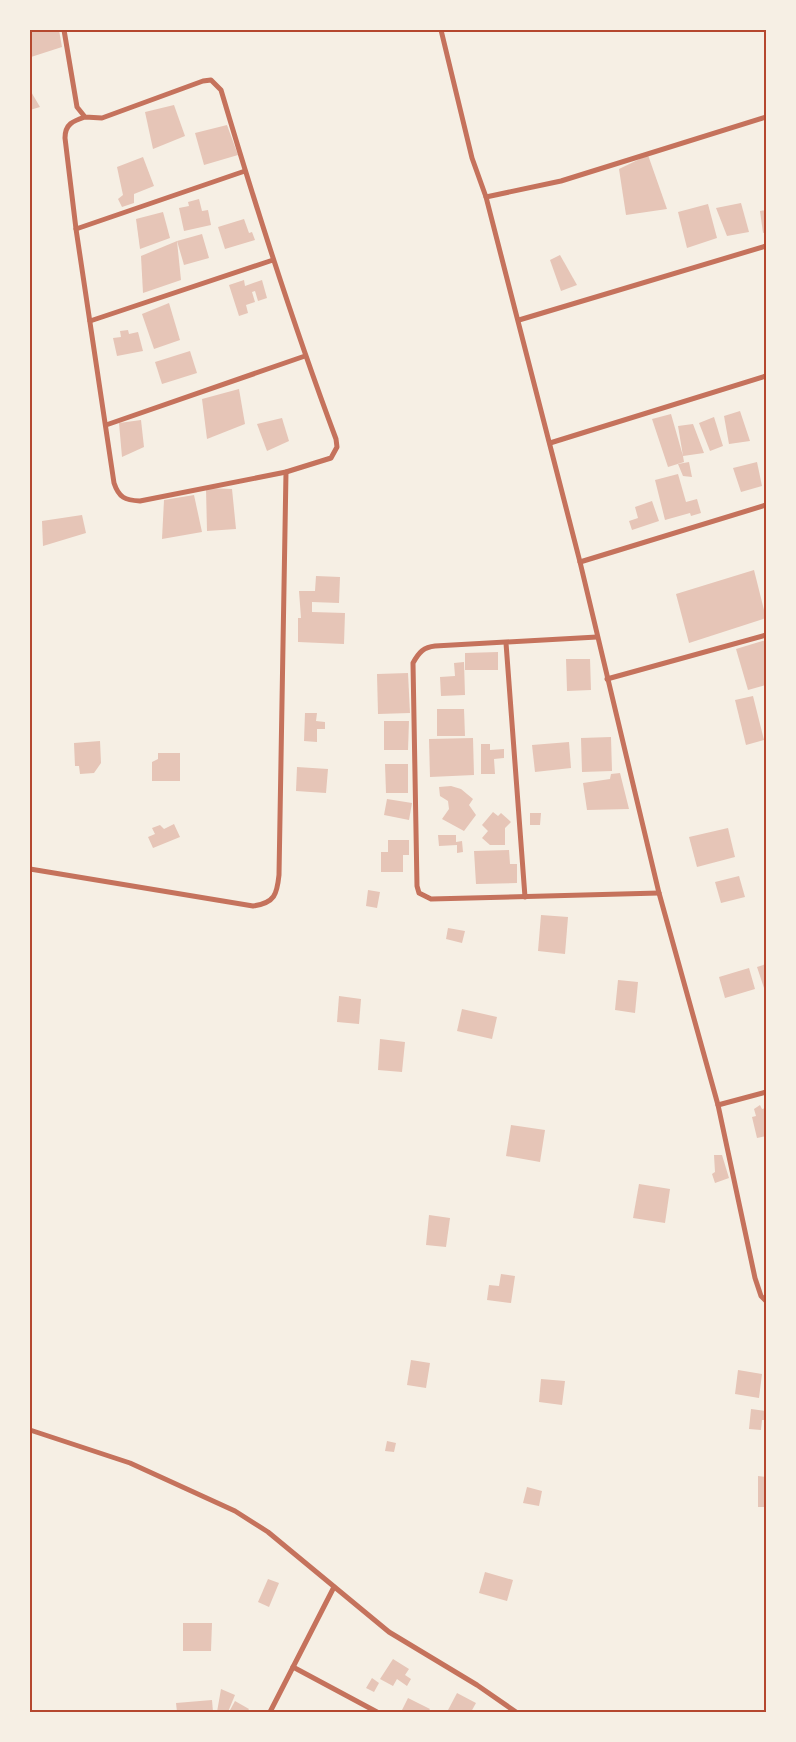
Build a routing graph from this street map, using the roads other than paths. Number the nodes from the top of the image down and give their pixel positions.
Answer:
1 (64, 30) edge
2 (441, 30) edge
3 (85, 117) junction
4 (766, 117) edge
5 (245, 172) junction
6 (486, 198) junction
7 (76, 230) junction
8 (766, 246) edge
9 (273, 260) junction
10 (518, 320) junction
11 (90, 321) junction
12 (305, 356) junction
13 (766, 376) edge
14 (106, 425) junction
15 (550, 443) junction
16 (286, 472) junction
17 (766, 504) edge
18 (580, 562) junction
19 (766, 635) edge
20 (597, 637) junction
21 (506, 643) junction
22 (606, 679) junction
23 (30, 869) edge
24 (659, 893) junction
25 (525, 897) junction
26 (766, 1092) edge
27 (718, 1105) junction
28 (766, 1301) edge
29 (30, 1430) edge
30 (334, 1587) junction
31 (293, 1667) junction
32 (504, 1706) junction
33 (270, 1712) edge
34 (377, 1712) edge
35 (501, 1712) edge
36 (516, 1712) edge

1 - 3 street
2 - 6 street
3 - 5 street
3 - 7 street
4 - 6 street
5 - 7 street
5 - 9 street
6 - 10 street
7 - 11 street
8 - 10 street
9 - 11 street
9 - 12 street
10 - 15 street
11 - 14 street
12 - 14 street
12 - 16 street
13 - 15 street
14 - 16 street
15 - 18 street
16 - 23 street
17 - 18 street
18 - 20 street
19 - 22 street
20 - 21 street
20 - 22 street
21 - 25 street
21 - 25 street
22 - 24 street
24 - 25 street
24 - 27 street
26 - 27 street
27 - 28 street
29 - 30 street
30 - 31 street
30 - 32 street
31 - 33 street
31 - 34 street
32 - 35 street
32 - 36 street

